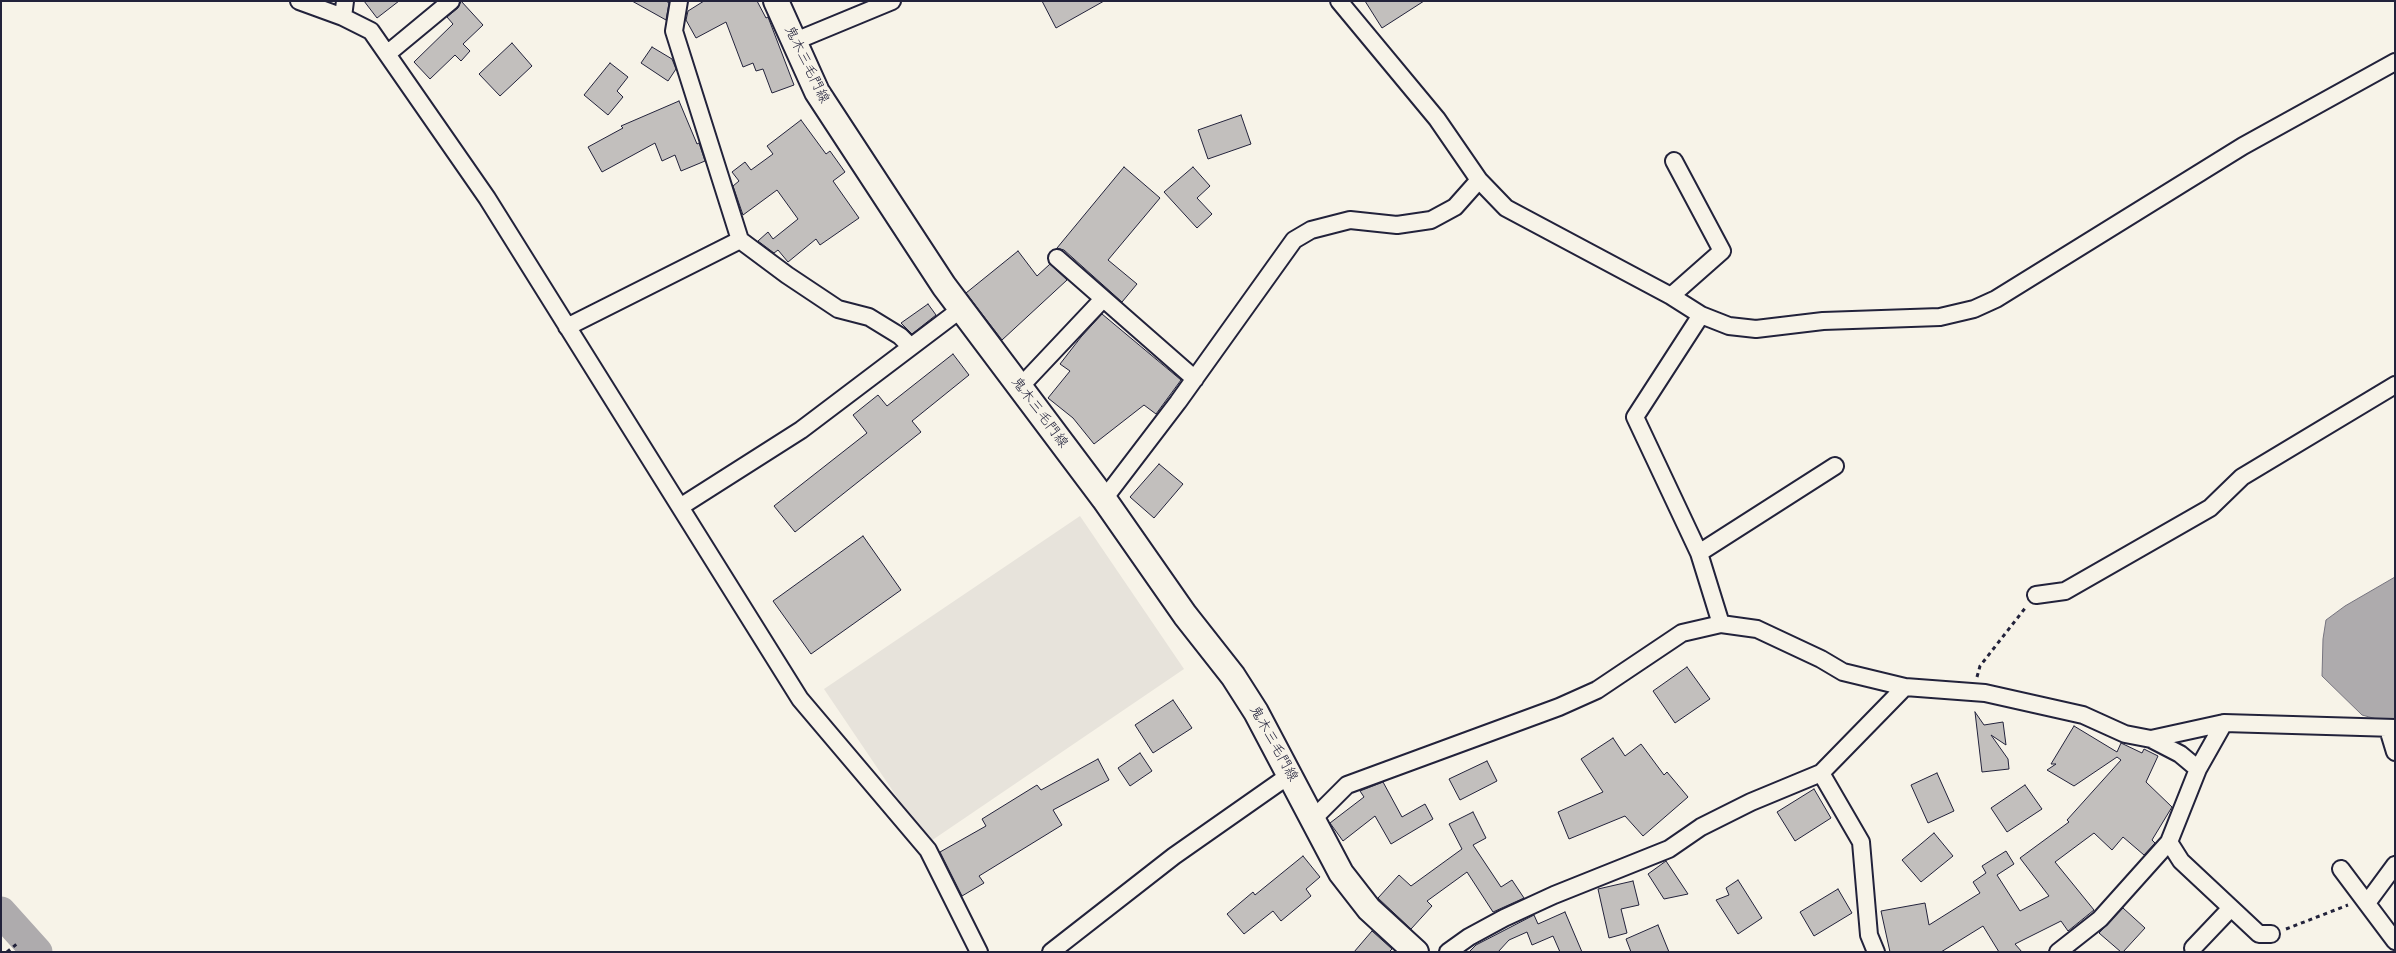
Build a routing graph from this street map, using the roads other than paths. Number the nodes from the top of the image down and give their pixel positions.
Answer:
1 (299, 1) edge
2 (451, 1) edge
3 (679, 1) edge
4 (776, 1) edge
5 (892, 1) edge
6 (1339, 1) edge
7 (344, 9) edge
8 (793, 42) junction
9 (387, 54) junction
10 (2395, 62) edge
11 (1674, 162) dead end
12 (1479, 180) junction
13 (740, 240) junction
14 (1057, 258) dead end
15 (1671, 296) junction
16 (1103, 299) junction
17 (961, 310) junction
18 (1700, 315) junction
19 (567, 327) junction
20 (911, 347) junction
21 (1195, 379) junction
22 (2395, 386) edge
23 (1020, 387) junction
24 (1835, 466) dead end
25 (1104, 499) junction
26 (680, 507) junction
27 (1699, 553) junction
28 (2036, 595) road end
29 (1721, 624) junction
30 (1905, 687) junction
31 (2224, 723) junction
32 (2391, 728) edge
33 (2151, 738) junction
34 (2395, 752) edge
35 (2198, 769) junction
36 (1821, 773) junction
37 (1291, 774) junction
38 (1313, 819) junction
39 (2169, 842) junction
40 (2395, 866) edge
41 (2341, 869) dead end
42 (2365, 901) junction
43 (2231, 908) junction
44 (2271, 934) road end
45 (2395, 941) edge
46 (2193, 948) dead end
47 (979, 952) edge
48 (1051, 952) edge
49 (1416, 952) edge
50 (1448, 952) edge
51 (1876, 952) edge
52 (2058, 952) edge

1 - 7 street
2 - 9 street
3 - 13 street
4 - 8 main road, 鬼木三毛門線
5 - 8 street
6 - 12 street
7 - 9 street
8 - 17 main road, 鬼木三毛門線
9 - 19 street
10 - 18 street
11 - 15 street
12 - 15 street
12 - 21 street
13 - 19 street
13 - 20 street
14 - 16 street
15 - 18 street
16 - 21 street
16 - 23 street
17 - 20 street
17 - 23 main road, 鬼木三毛門線
18 - 27 street
19 - 26 street
20 - 26 street
21 - 25 street
22 - 28 street
23 - 25 main road, 鬼木三毛門線
24 - 27 street
25 - 37 main road, 鬼木三毛門線
26 - 47 street
27 - 29 street
29 - 30 street
29 - 38 street
30 - 33 street
30 - 36 street
31 - 32 street
31 - 33 street
31 - 35 street
32 - 34 street
33 - 35 street
35 - 39 street
36 - 50 street
36 - 51 street
37 - 38 main road, 鬼木三毛門線
37 - 48 street
38 - 49 main road, 鬼木三毛門線
39 - 43 street
39 - 52 street
40 - 42 street
41 - 42 street
42 - 45 street
43 - 44 street
43 - 46 street

